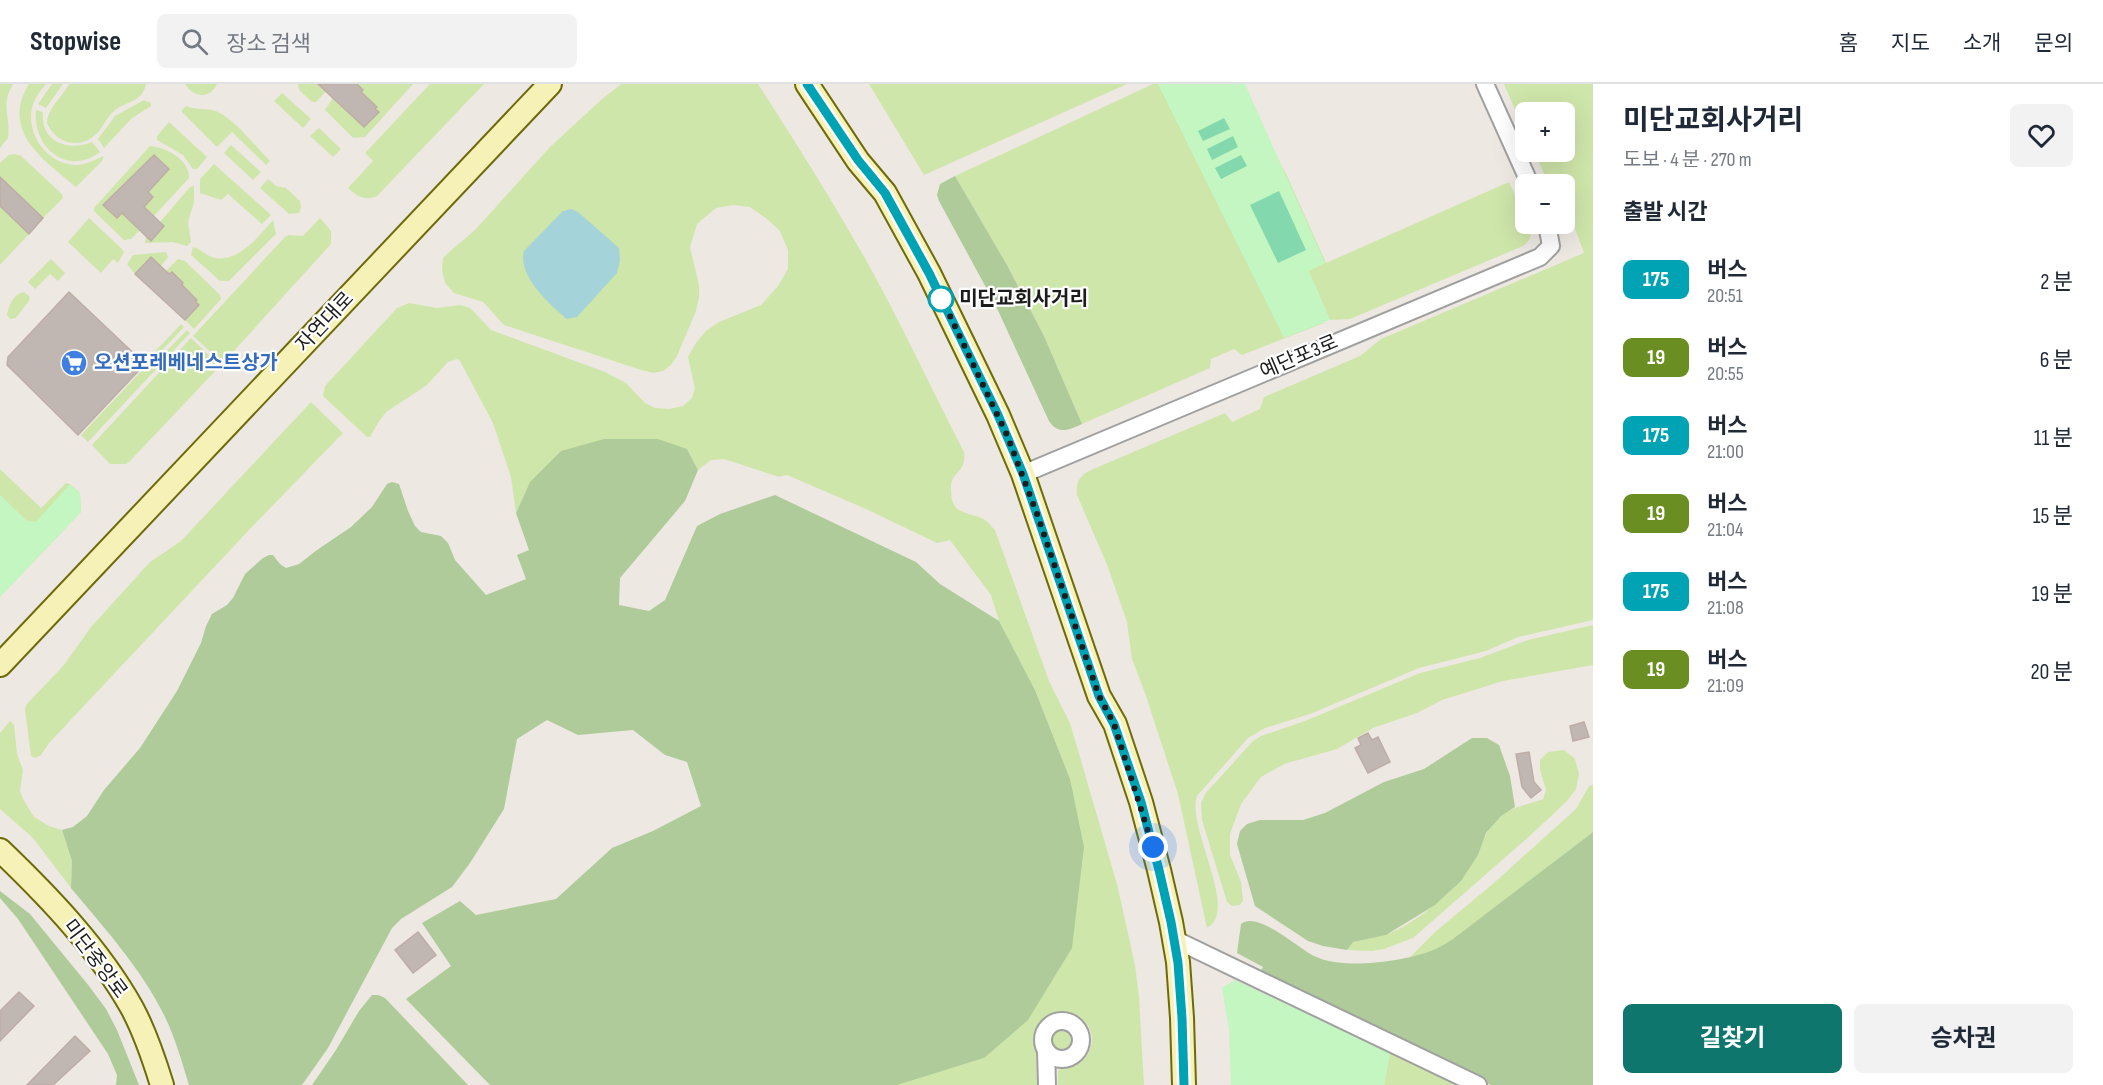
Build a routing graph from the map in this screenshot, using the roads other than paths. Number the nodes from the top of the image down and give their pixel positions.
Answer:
1 (550, 84) edge
2 (1485, 84) edge
3 (806, 86) edge
4 (1526, 174) edge
5 (1550, 234) edge
6 (1023, 474) junction
7 (0, 665) edge
8 (0, 850) edge
9 (1174, 939) junction
10 (1046, 1051) dead end
11 (162, 1085) edge
12 (1047, 1085) edge
13 (1184, 1085) edge
14 (1478, 1085) edge

1 - 7 main road, 자연대로
2 - 4 street
3 - 6 main road
5 - 6 street, 예단포3로
6 - 9 main road
8 - 11 main road, 미단중앙로
9 - 13 main road
9 - 14 street
10 - 12 street

